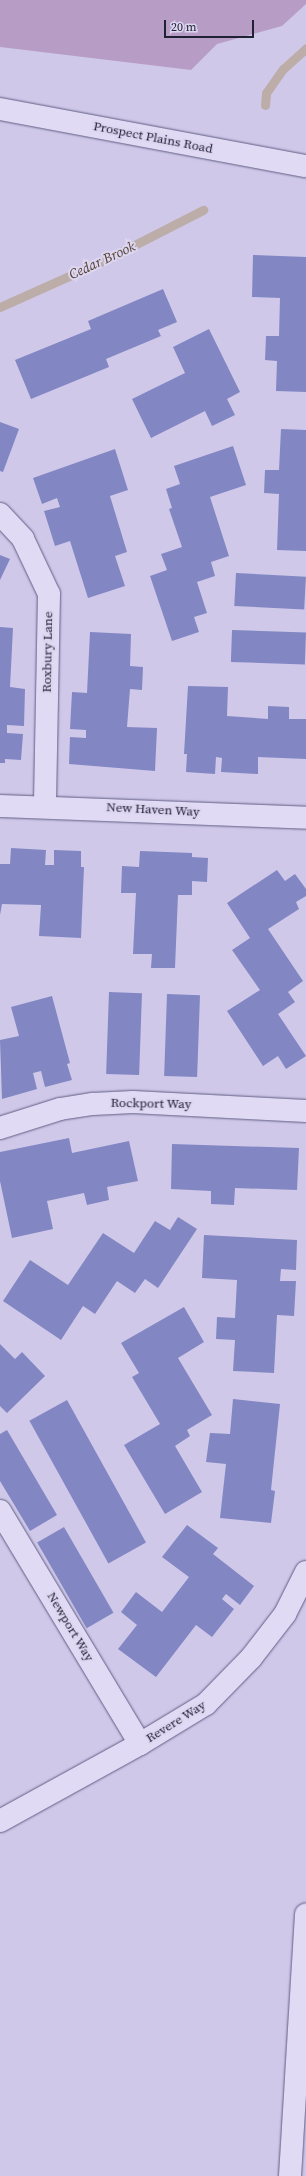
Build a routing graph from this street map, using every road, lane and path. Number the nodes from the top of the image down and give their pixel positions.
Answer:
1 (0, 109) edge
2 (306, 166) edge
3 (0, 514) edge
4 (0, 806) edge
5 (44, 806) junction
6 (306, 818) edge
7 (306, 1111) edge
8 (0, 1128) edge
9 (0, 1511) edge
10 (306, 1572) edge
11 (140, 1744) junction
12 (0, 1821) edge
13 (306, 1914) edge
14 (290, 2176) edge

1 - 2 street, Prospect Plains Road
3 - 5 street, Roxbury Lane
4 - 5 street, New Haven Way
5 - 6 street, New Haven Way
7 - 8 street, Rockport Way
9 - 11 street, Newport Way
10 - 11 street, Revere Way
11 - 12 street, Revere Way
13 - 14 street

